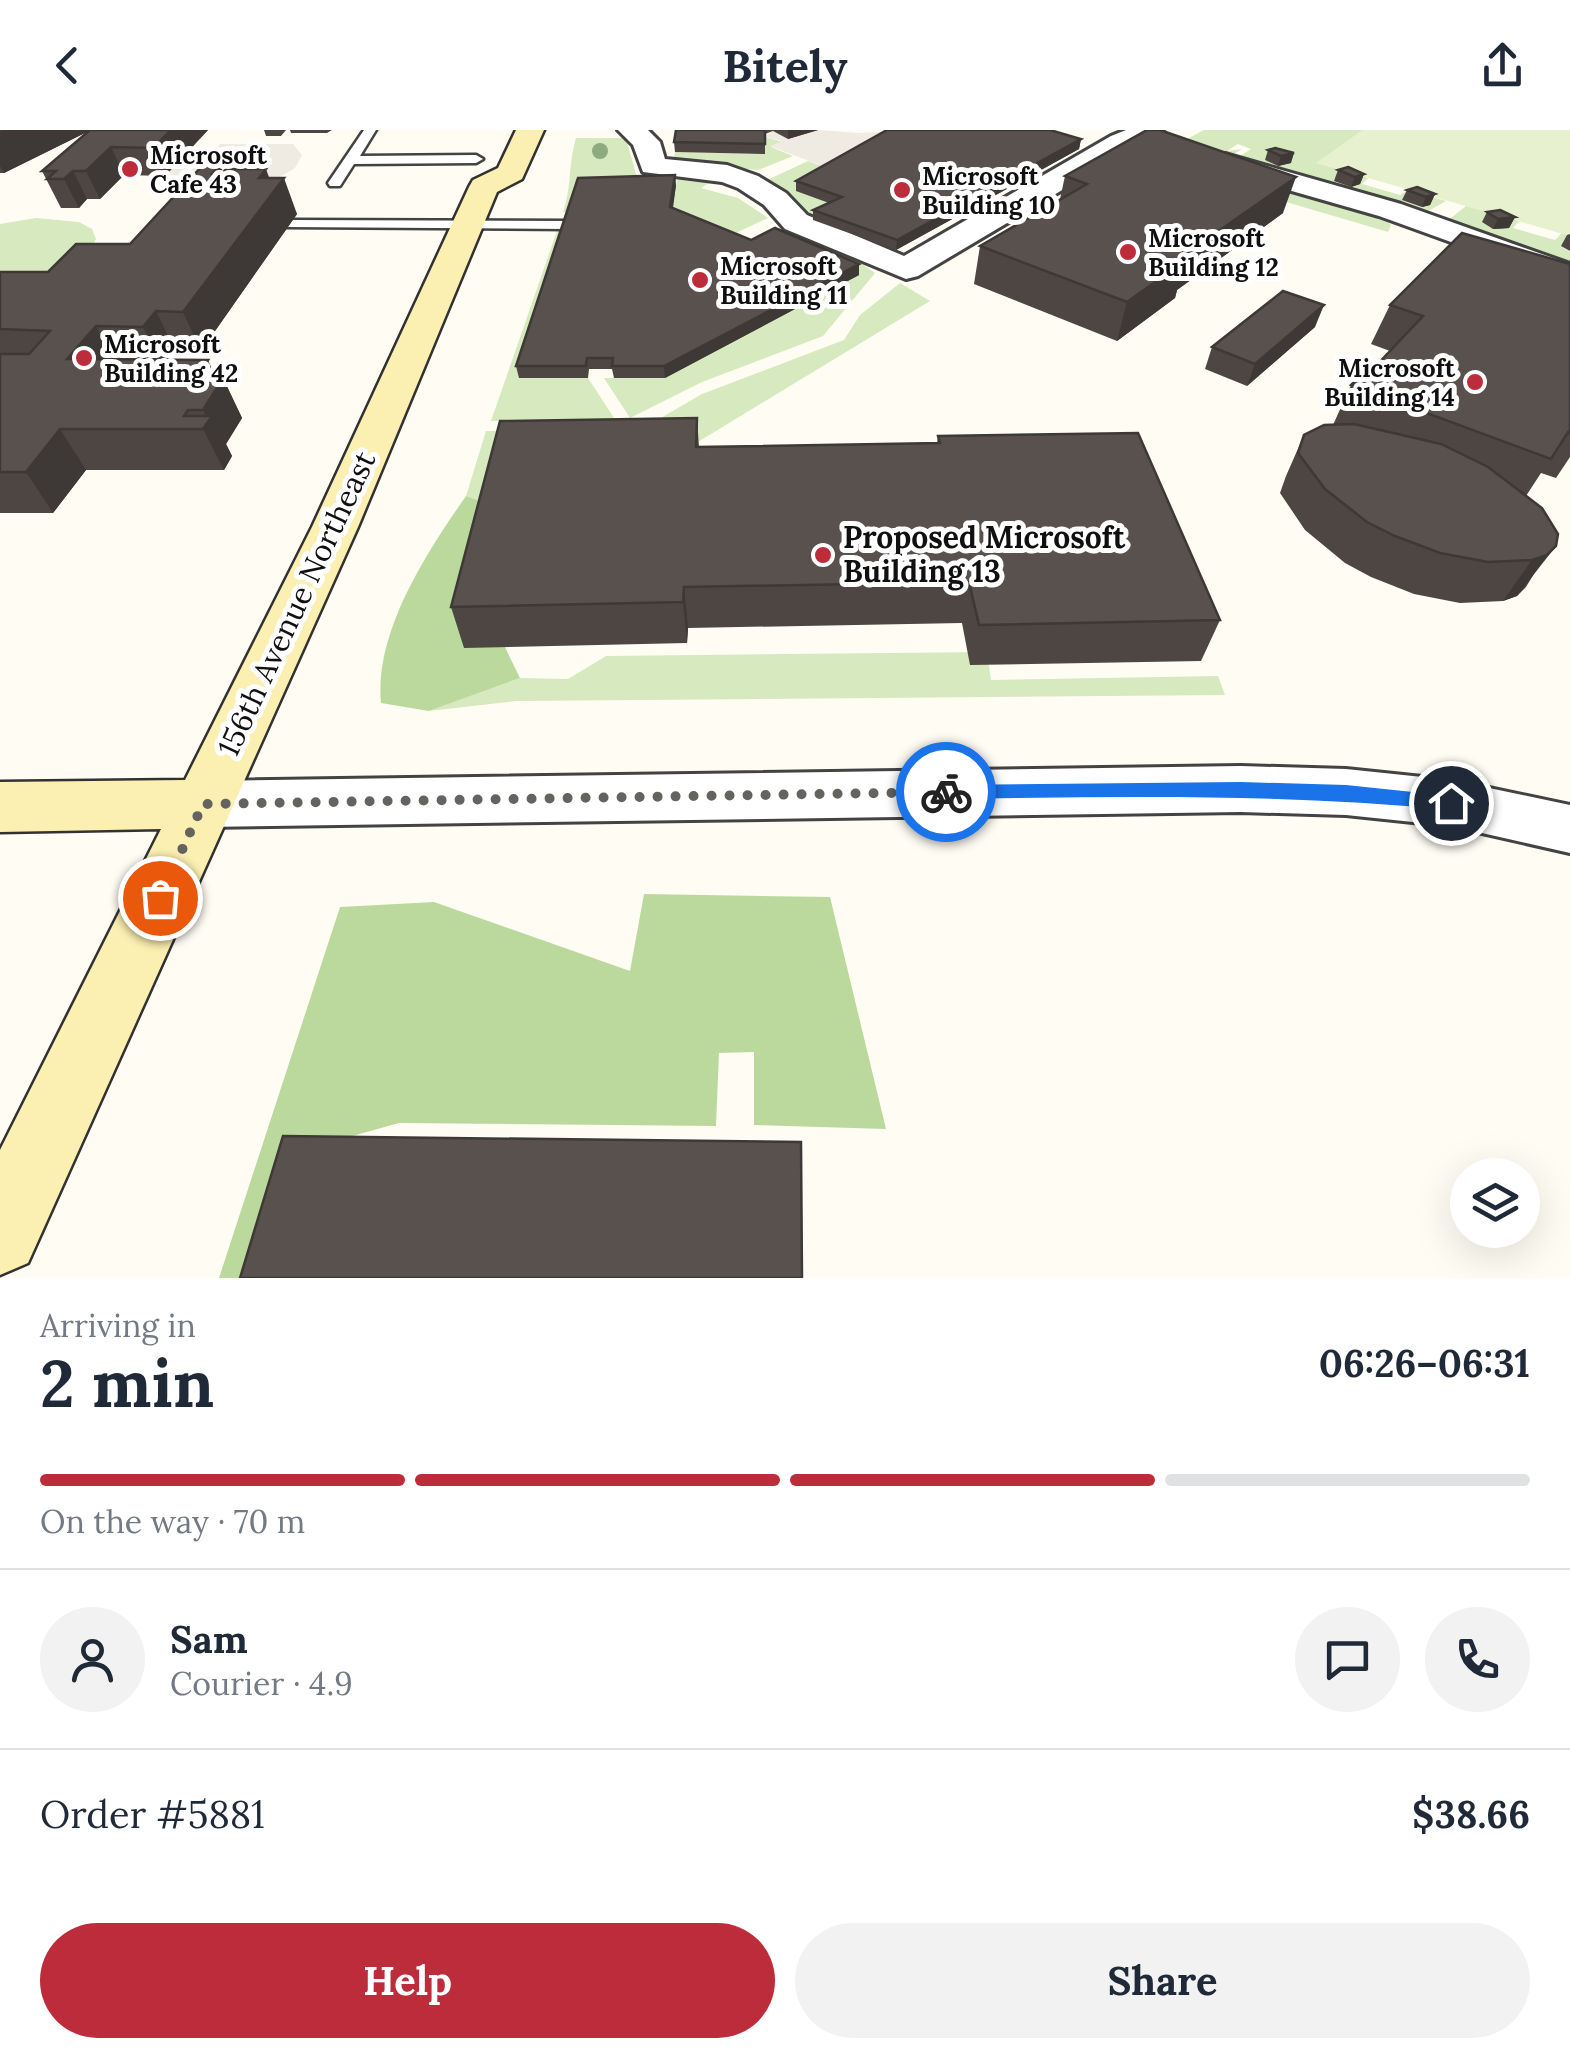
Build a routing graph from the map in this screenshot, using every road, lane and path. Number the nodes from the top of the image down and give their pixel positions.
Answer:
1 (370, 130) edge
2 (530, 130) edge
3 (632, 130) edge
4 (1080, 134) edge
5 (1157, 145) edge
6 (350, 160) junction
7 (479, 177) junction
8 (335, 183) dead end
9 (290, 224) dead end
10 (569, 224) edge
11 (1570, 275) edge
12 (203, 804) junction
13 (0, 807) edge
14 (1570, 829) edge
15 (0, 1235) edge

1 - 6 lane
2 - 7 main road, 156th Avenue Northeast
3 - 5 street
4 - 5 street
5 - 11 street
6 - 7 lane
6 - 8 lane
7 - 9 lane
7 - 10 lane
7 - 12 main road, 156th Avenue Northeast
12 - 13 main road
12 - 14 street
12 - 15 main road, 156th Avenue Northeast

